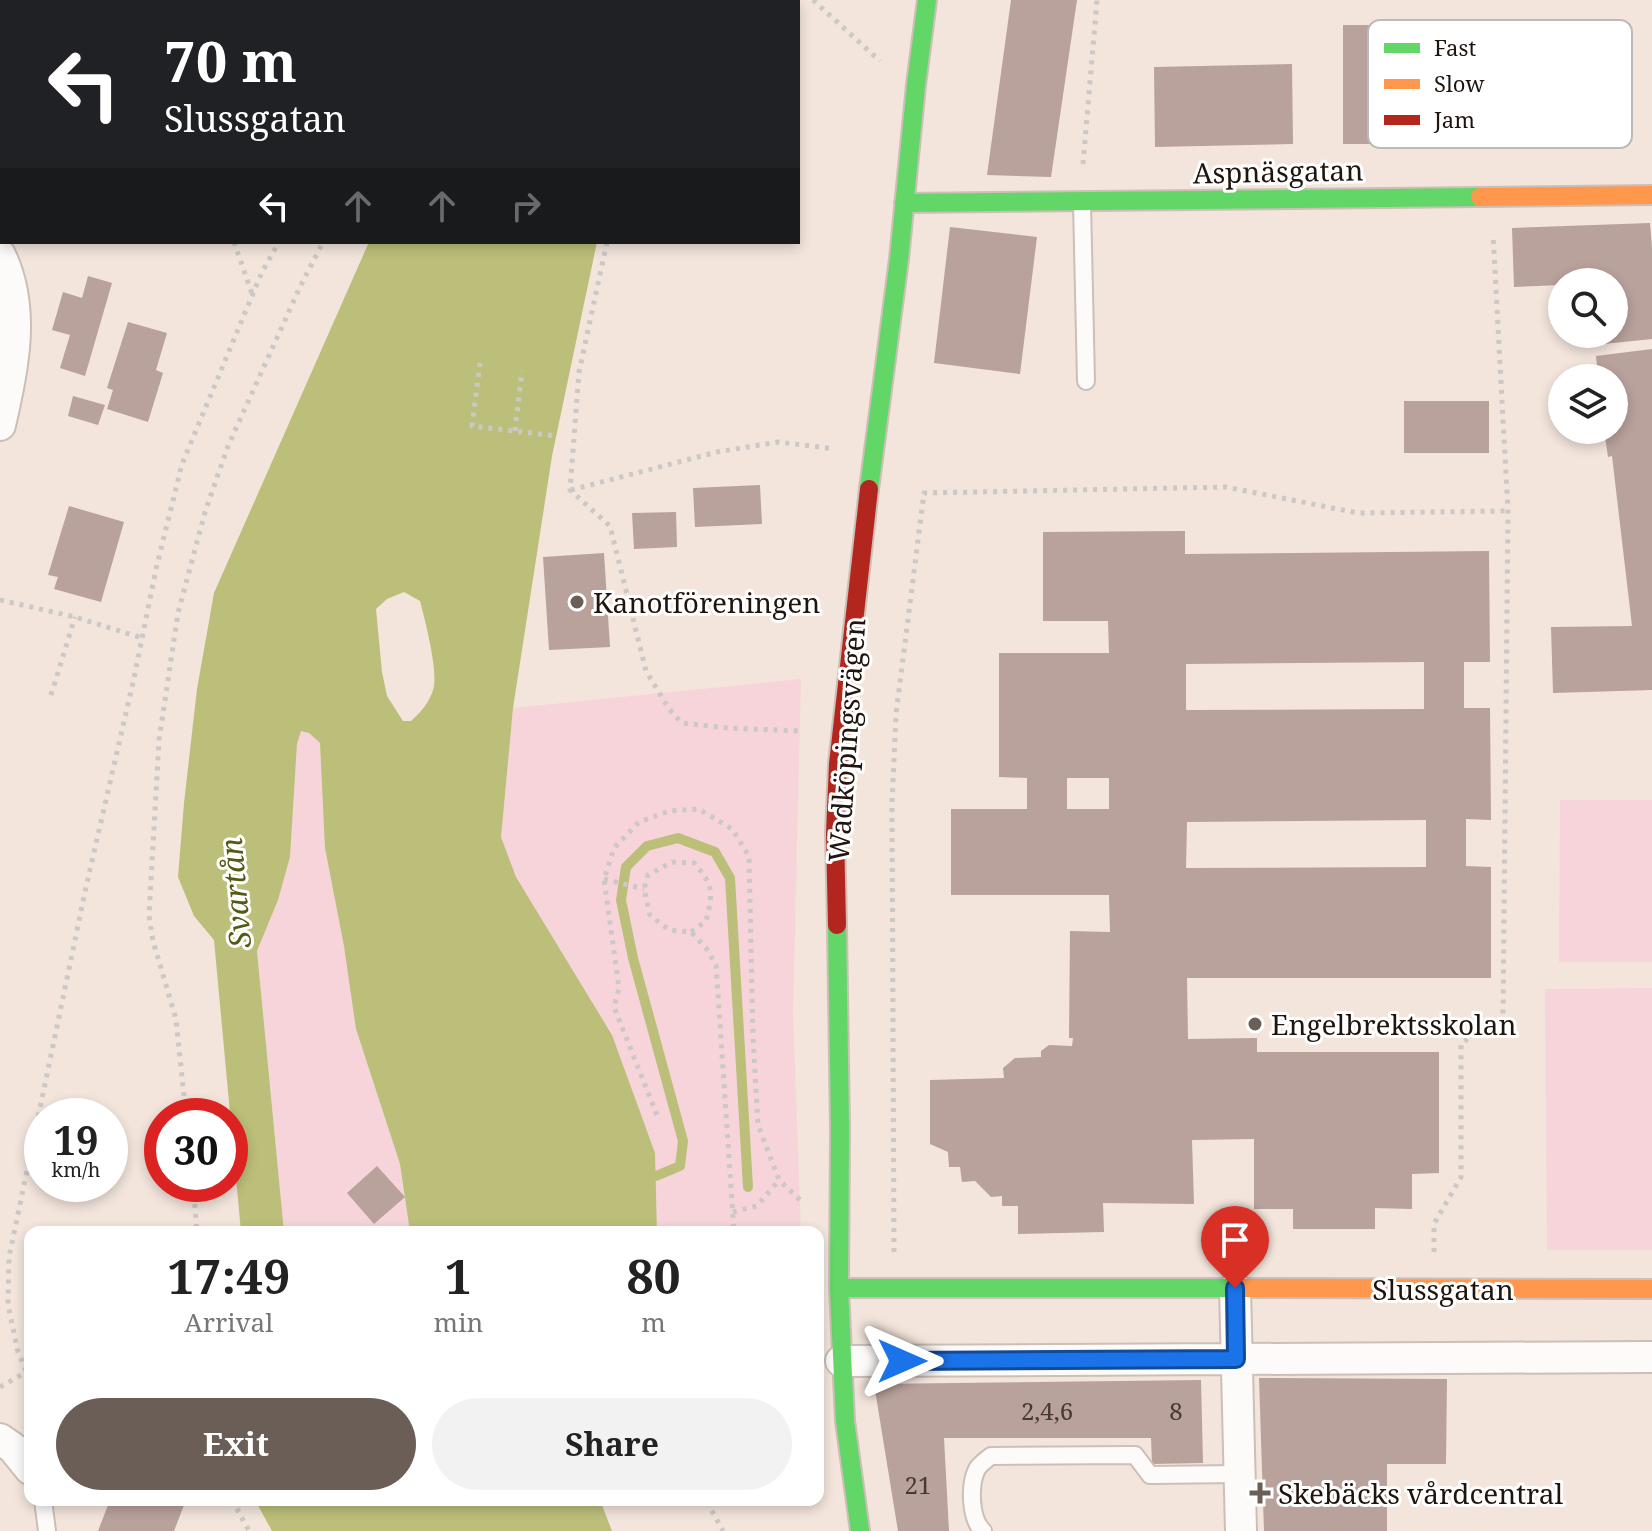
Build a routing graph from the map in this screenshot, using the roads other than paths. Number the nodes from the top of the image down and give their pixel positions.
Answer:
1 (927, 0) edge
2 (1652, 195) edge
3 (1082, 201) junction
4 (904, 203) junction
5 (0, 255) edge
6 (1086, 381) dead end
7 (0, 425) edge
8 (839, 1288) junction
9 (1235, 1288) junction
10 (1652, 1289) edge
11 (1652, 1357) edge
12 (1236, 1359) junction
13 (841, 1361) junction
14 (0, 1439) edge
15 (24, 1462) edge
16 (1239, 1474) junction
17 (44, 1506) edge
18 (47, 1531) edge
19 (860, 1531) edge
20 (983, 1531) edge
21 (1241, 1531) edge

1 - 4 street, Wadköpingsvägen
2 - 3 street, Aspnäsgatan
3 - 4 street, Aspnäsgatan
3 - 6 lane
4 - 8 street, Wadköpingsvägen
5 - 7 street
8 - 9 street, Slussgatan
8 - 13 street, Wadköpingsvägen
9 - 10 street, Slussgatan
9 - 12 street
11 - 12 street
12 - 13 street
12 - 16 street
13 - 19 street, Wadköpingsvägen
14 - 15 street
16 - 20 lane
16 - 21 street
17 - 18 lane

